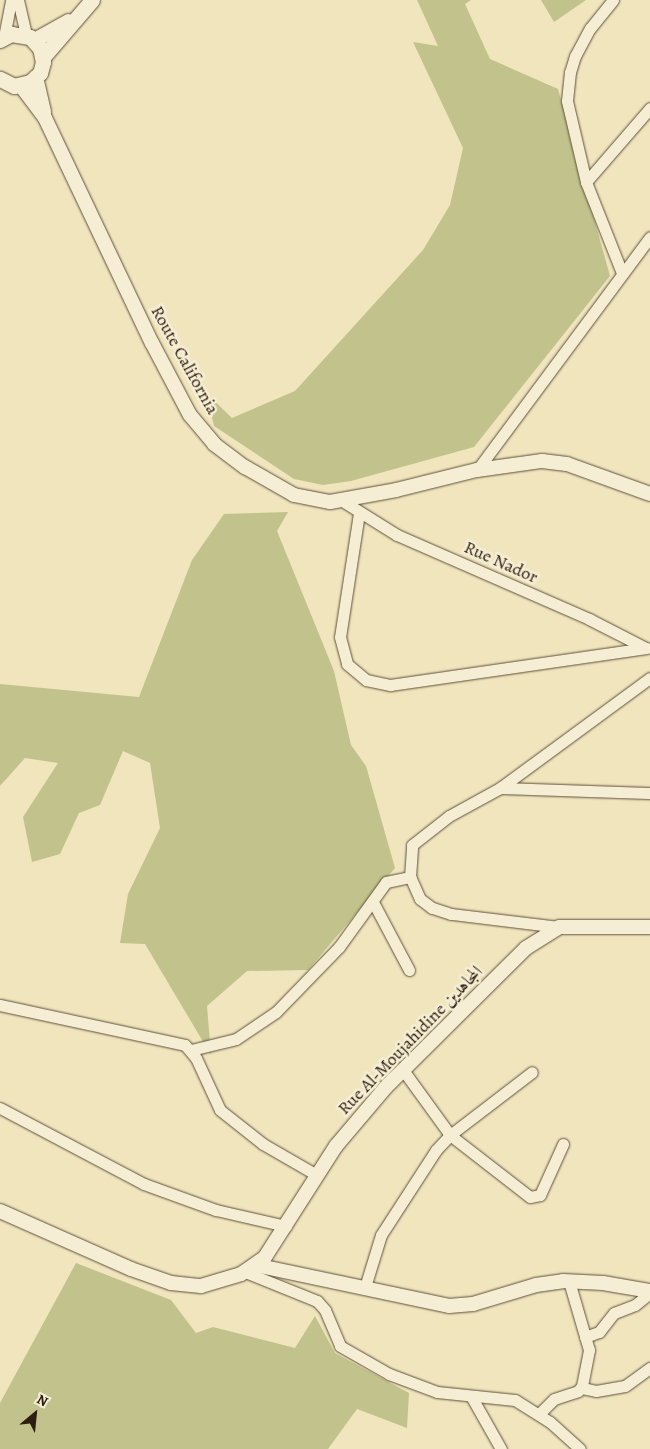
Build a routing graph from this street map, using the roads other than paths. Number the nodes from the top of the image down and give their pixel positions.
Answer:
1 (11, 0) edge
2 (18, 0) edge
3 (92, 0) edge
4 (612, 0) edge
5 (78, 15) junction
6 (2, 38) edge
7 (30, 38) junction
8 (43, 57) junction
9 (36, 77) junction
10 (7, 84) edge
11 (650, 108) edge
12 (45, 118) junction
13 (586, 182) junction
14 (650, 237) edge
15 (622, 273) junction
16 (477, 470) junction
17 (650, 493) edge
18 (341, 500) junction
19 (359, 513) junction
20 (648, 649) edge
21 (650, 678) edge
22 (500, 788) junction
23 (650, 793) edge
24 (410, 877) junction
25 (374, 902) junction
26 (558, 927) junction
27 (650, 927) edge
28 (408, 970) dead end
29 (0, 1005) edge
30 (190, 1050) junction
31 (403, 1070) junction
32 (532, 1072) dead end
33 (0, 1108) edge
34 (450, 1135) junction
35 (563, 1144) dead end
36 (317, 1175) junction
37 (0, 1211) edge
38 (286, 1226) junction
39 (250, 1268) junction
40 (569, 1281) junction
41 (365, 1287) junction
42 (650, 1292) edge
43 (585, 1336) junction
44 (650, 1368) edge
45 (582, 1388) junction
46 (471, 1396) junction
47 (539, 1414) junction
48 (501, 1449) edge
49 (580, 1449) edge

1 - 6 street
2 - 7 street
3 - 5 main road
4 - 13 street
5 - 7 main road
5 - 8 main road
6 - 7 main road
7 - 8 main road
8 - 9 main road
9 - 10 main road
9 - 12 street, Route California
10 - 12 street, Route California
11 - 13 street
12 - 18 street, Route California
13 - 15 street
14 - 15 street
15 - 16 street
16 - 17 street, Route California
16 - 18 street, Route California
18 - 19 street, Rue Nador
19 - 20 street, Rue Nador
19 - 20 street
21 - 22 street
22 - 23 street
22 - 24 street
24 - 25 street
24 - 26 street
25 - 28 street
25 - 30 street
26 - 27 street
26 - 31 street, Rue Al-Moujahidine المجاهدين
29 - 30 street
30 - 36 street
31 - 34 street
31 - 36 street, Rue Al-Moujahidine المجاهدين
32 - 34 street
33 - 38 street
34 - 35 street
34 - 41 street
36 - 38 street, Rue Al-Moujahidine المجاهدين
37 - 39 street, Rue Al-Moujahidine المجاهدين
38 - 39 street, Rue Al-Moujahidine المجاهدين
39 - 41 street
39 - 46 street
40 - 41 street
40 - 42 street
40 - 43 street
42 - 43 street
43 - 45 street
44 - 45 street
45 - 47 street
46 - 47 street
46 - 48 street
47 - 49 street

